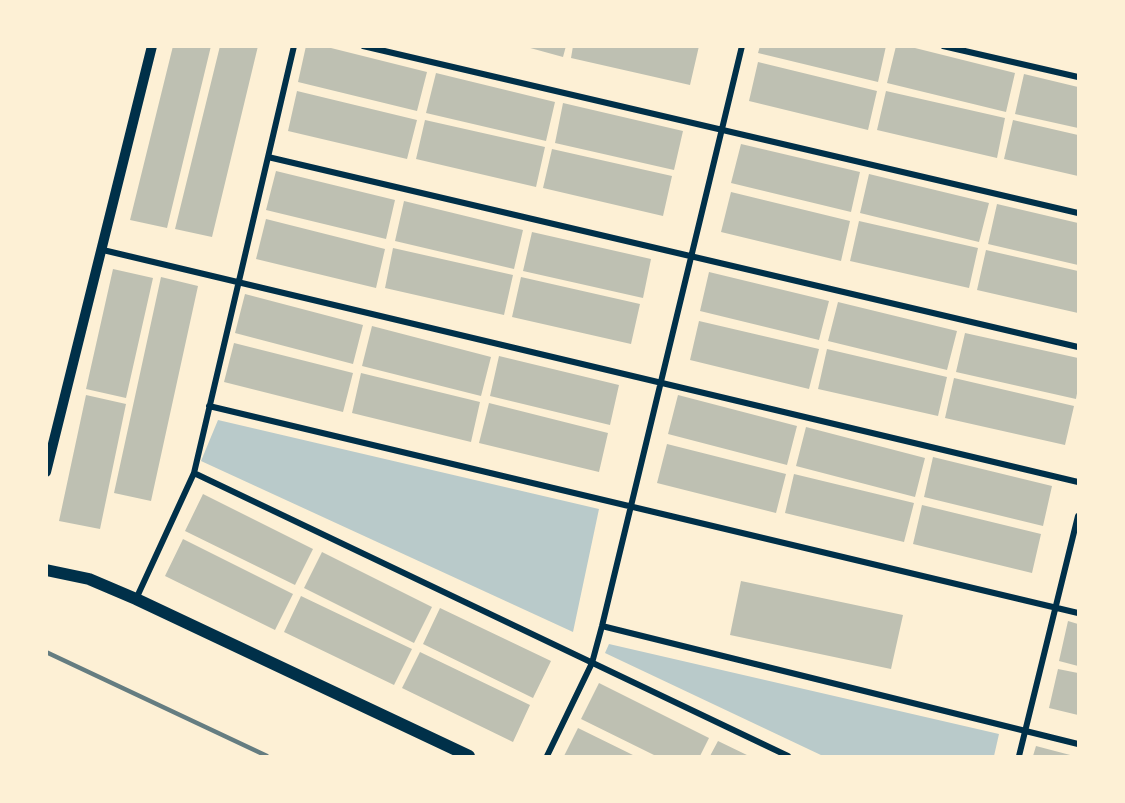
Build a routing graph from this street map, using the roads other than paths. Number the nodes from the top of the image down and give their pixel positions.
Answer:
1 (152, 46) edge
2 (294, 46) edge
3 (363, 46) edge
4 (742, 46) edge
5 (943, 46) edge
6 (1078, 77) edge
7 (721, 130) junction
8 (268, 157) junction
9 (1078, 213) edge
10 (103, 250) junction
11 (691, 256) junction
12 (238, 283) junction
13 (1078, 347) edge
14 (661, 383) junction
15 (209, 406) junction
16 (46, 472) edge
17 (194, 473) junction
18 (1078, 482) edge
19 (631, 506) junction
20 (1078, 516) edge
21 (46, 570) edge
22 (136, 599) junction
23 (1057, 608) junction
24 (1078, 613) edge
25 (602, 626) junction
26 (592, 663) junction
27 (1024, 731) junction
28 (1078, 744) edge
29 (469, 756) edge
30 (547, 756) edge
31 (788, 756) edge
32 (1019, 756) edge

1 - 10 street
2 - 8 street
3 - 7 street
4 - 7 street
5 - 6 street
7 - 9 street
7 - 11 street
8 - 11 street
8 - 12 street
10 - 12 street
10 - 16 street
11 - 13 street
11 - 14 street
12 - 14 street
12 - 15 street
14 - 18 street
14 - 19 street
15 - 17 street
15 - 19 street
17 - 22 street
17 - 26 street
19 - 23 street
19 - 25 street
20 - 23 street
21 - 22 main road
22 - 29 main road
23 - 24 street
23 - 27 street
25 - 26 street
25 - 27 street
26 - 30 street
26 - 31 street
27 - 28 street
27 - 32 street

